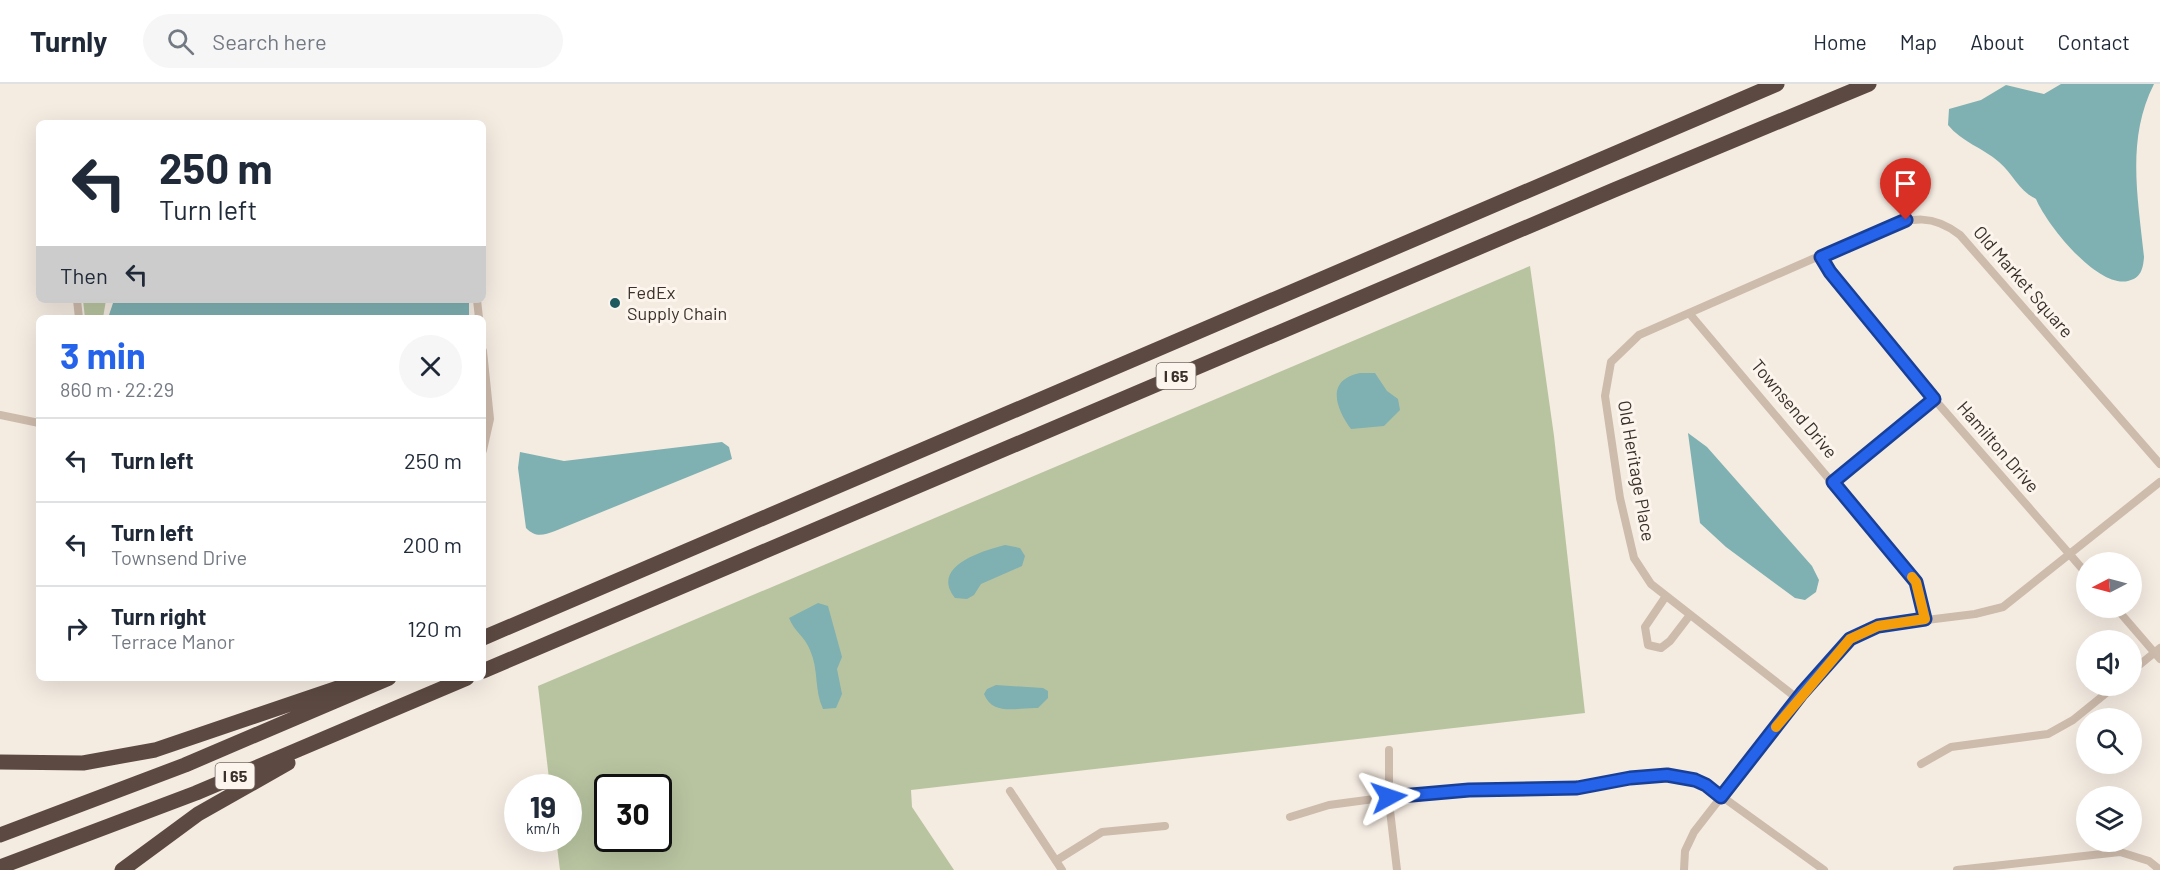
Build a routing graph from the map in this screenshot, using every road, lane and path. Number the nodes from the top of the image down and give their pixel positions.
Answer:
1 (1778, 84) edge
2 (1869, 84) edge
3 (1821, 257) junction
4 (1689, 313) junction
5 (486, 380) edge
6 (1934, 399) junction
7 (0, 415) edge
8 (36, 422) edge
9 (486, 437) edge
10 (2160, 464) edge
11 (1833, 482) junction
12 (2160, 482) edge
13 (2071, 555) junction
14 (2076, 561) edge
15 (1666, 596) junction
16 (1690, 615) junction
17 (2125, 618) edge
18 (1925, 619) junction
19 (486, 637) edge
20 (2158, 653) edge
21 (2142, 664) edge
22 (486, 670) edge
23 (358, 681) edge
24 (382, 681) edge
25 (460, 681) edge
26 (2103, 696) edge
27 (1798, 699) junction
28 (339, 732) junction
29 (1389, 750) dead end
30 (0, 762) edge
31 (1921, 764) dead end
32 (1010, 791) dead end
33 (1389, 797) junction
34 (1721, 797) junction
35 (1290, 817) dead end
36 (1165, 826) dead end
37 (0, 835) edge
38 (1057, 860) junction
39 (0, 867) edge
40 (122, 870) edge
41 (1062, 870) edge
42 (1397, 870) edge
43 (1684, 870) edge
44 (1824, 870) edge
45 (1957, 870) edge
46 (2160, 870) edge

1 - 19 highway, I 65
2 - 22 highway, I 65
3 - 4 street, Old Market Square
3 - 6 street, Hamilton Drive
3 - 10 street, Old Market Square
4 - 11 street, Townsend Drive
4 - 15 street, Old Heritage Place
5 - 9 street
6 - 11 street
6 - 13 street, Hamilton Drive
7 - 8 street
11 - 18 street, Townsend Drive
12 - 13 street
13 - 14 street, Hamilton Drive
13 - 18 street
15 - 16 street, Old Heritage Place
15 - 16 street
16 - 27 street, Old Heritage Place
17 - 20 street
18 - 27 street
20 - 21 street
23 - 30 highway
24 - 37 highway, I 65
25 - 28 highway, I 65
26 - 31 street
27 - 34 street
28 - 39 highway, I 65
28 - 40 highway
29 - 33 street
32 - 38 street
33 - 34 street
33 - 35 street
33 - 42 street
34 - 43 street
34 - 44 street
36 - 38 street
38 - 41 street
45 - 46 street

